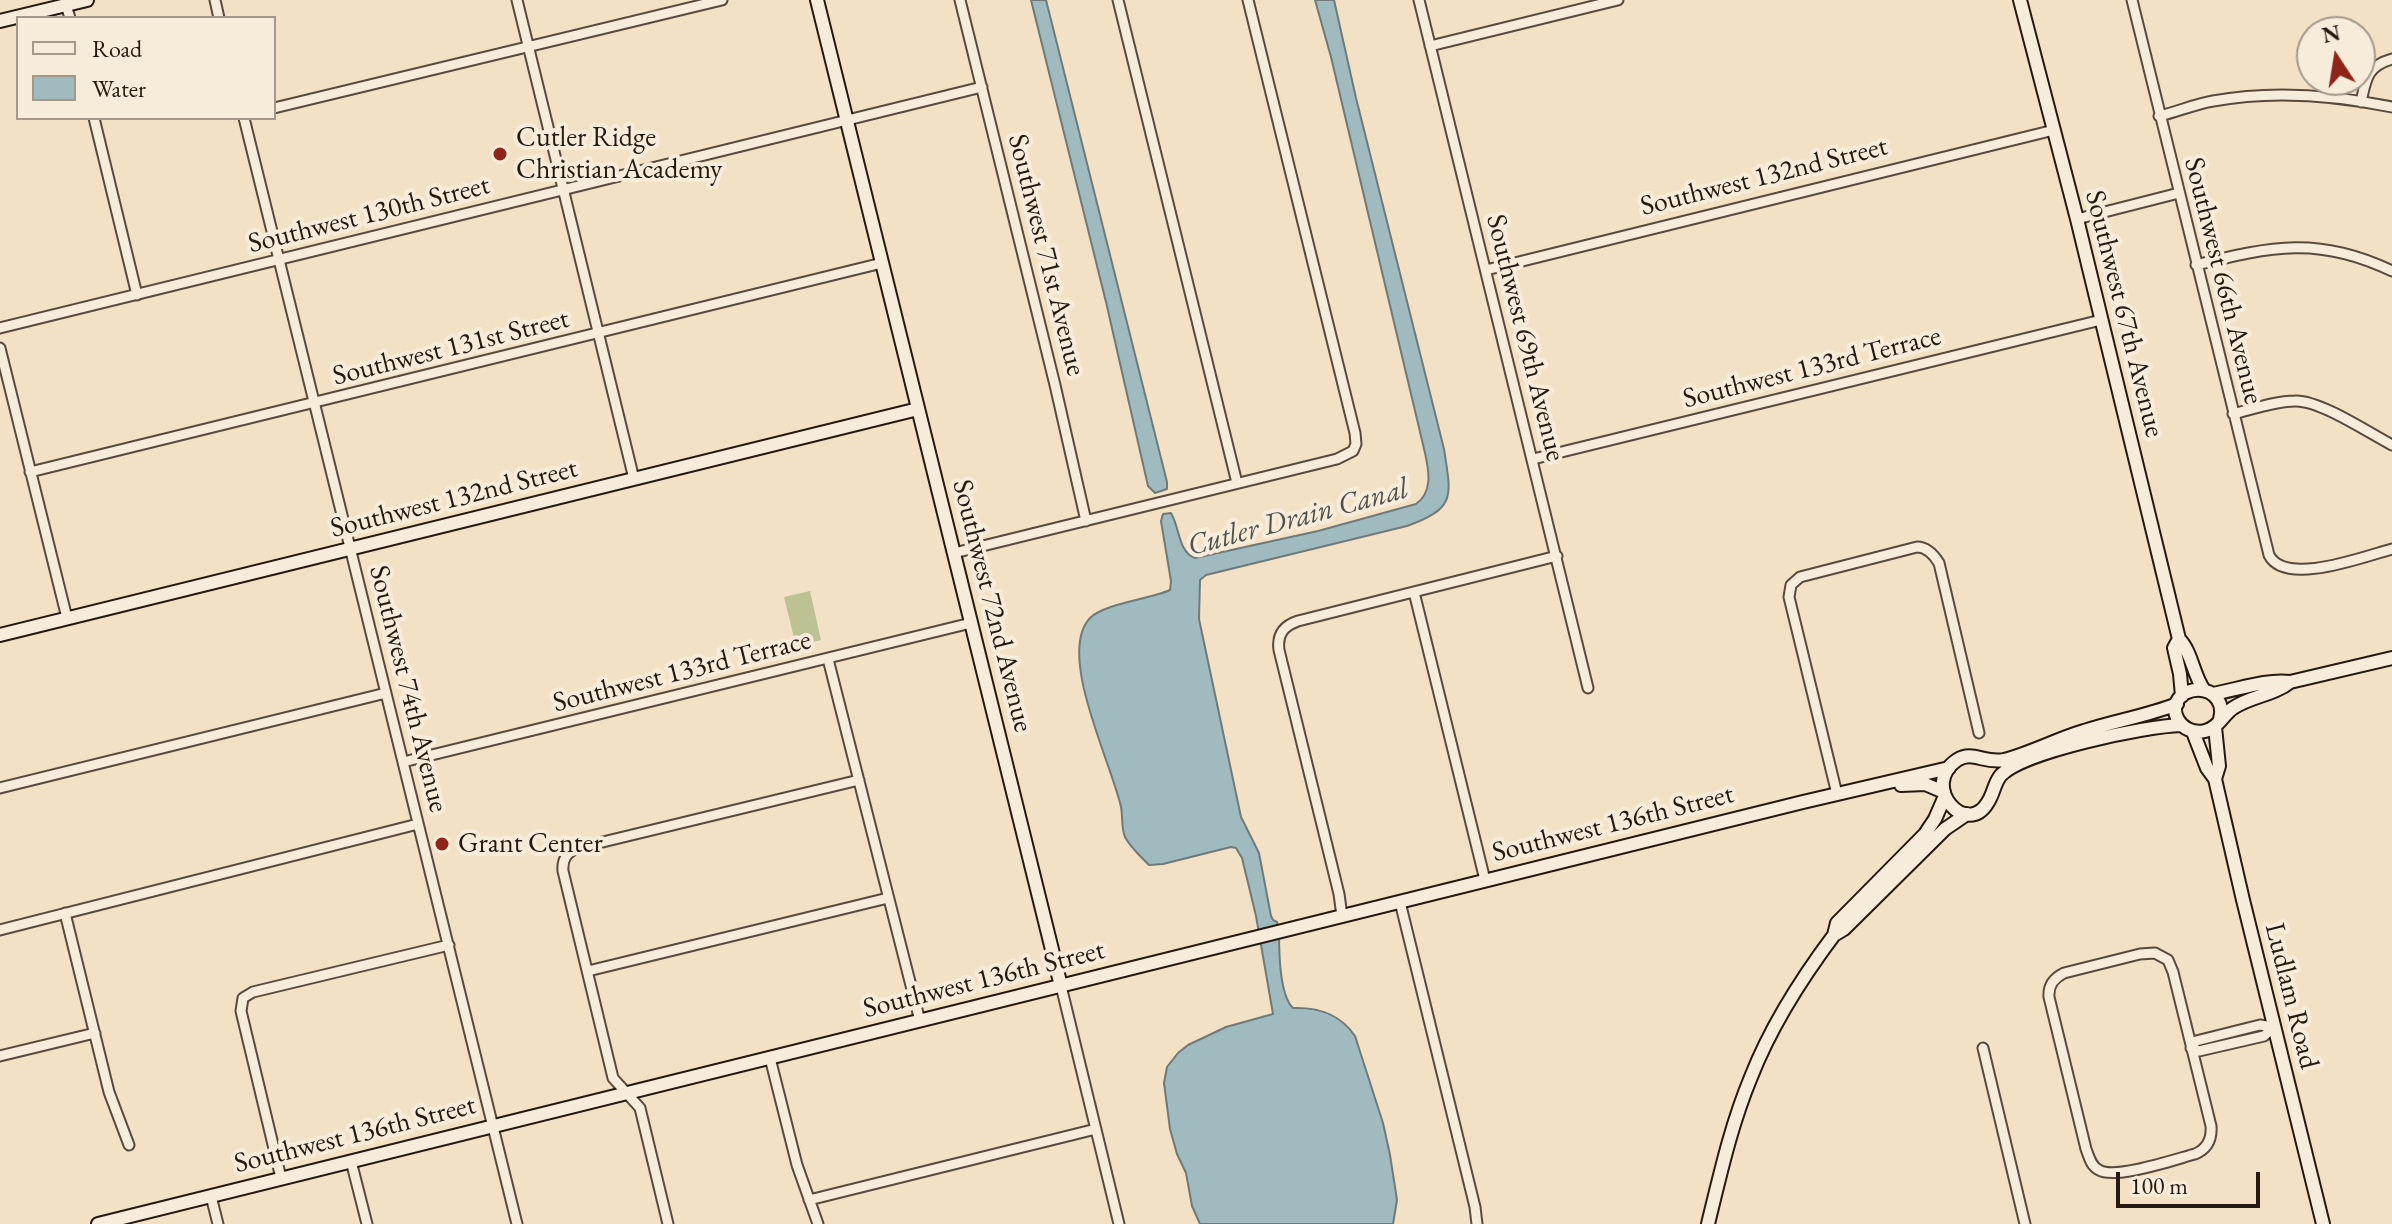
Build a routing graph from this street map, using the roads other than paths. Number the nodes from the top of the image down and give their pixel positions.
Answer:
1 (87, 0) edge
2 (517, 0) edge
3 (722, 0) edge
4 (817, 0) edge
5 (960, 0) edge
6 (1118, 0) edge
7 (1248, 0) edge
8 (1419, 0) edge
9 (1618, 0) edge
10 (2020, 0) edge
11 (2132, 0) edge
12 (68, 12) edge
13 (38, 16) edge
14 (1430, 46) junction
15 (528, 47) junction
16 (2392, 59) edge
17 (982, 87) junction
18 (2361, 102) junction
19 (2392, 107) edge
20 (276, 108) edge
21 (2159, 116) junction
22 (94, 120) edge
23 (244, 120) edge
24 (847, 120) junction
25 (2054, 130) junction
26 (564, 191) junction
27 (2179, 193) junction
28 (2077, 219) junction
29 (279, 260) junction
30 (882, 263) junction
31 (2196, 265) junction
32 (1486, 270) junction
33 (2392, 271) edge
34 (137, 295) junction
35 (2101, 320) junction
36 (0, 328) edge
37 (599, 334) junction
38 (0, 348) edge
39 (315, 403) junction
40 (918, 409) junction
41 (2233, 414) junction
42 (2392, 445) edge
43 (1533, 459) junction
44 (30, 472) junction
45 (634, 479) junction
46 (1237, 483) junction
47 (1086, 521) junction
48 (351, 549) junction
49 (2392, 549) edge
50 (954, 553) junction
51 (1557, 556) junction
52 (1414, 592) junction
53 (67, 618) junction
54 (971, 623) junction
55 (0, 635) edge
56 (2179, 639) junction
57 (2392, 658) edge
58 (828, 659) junction
59 (2290, 682) junction
60 (1588, 688) dead end
61 (2208, 692) junction
62 (386, 693) junction
63 (2180, 700) junction
64 (2218, 723) junction
65 (2181, 725) junction
66 (2193, 732) junction
67 (1979, 733) dead end
68 (1984, 761) junction
69 (403, 762) junction
70 (1949, 768) junction
71 (2215, 779) junction
72 (859, 780) junction
73 (1882, 785) junction
74 (0, 788) edge
75 (1993, 788) junction
76 (1837, 794) junction
77 (1944, 794) junction
78 (1967, 814) junction
79 (418, 824) junction
80 (1485, 880) junction
81 (888, 898) junction
82 (1400, 902) junction
83 (65, 913) junction
84 (1342, 916) junction
85 (0, 930) edge
86 (1834, 935) junction
87 (449, 945) junction
88 (588, 971) junction
89 (1061, 986) junction
90 (920, 1021) junction
91 (2274, 1027) junction
92 (95, 1033) junction
93 (1983, 1048) dead end
94 (2191, 1048) junction
95 (0, 1056) edge
96 (770, 1058) junction
97 (625, 1093) junction
98 (493, 1126) junction
99 (1096, 1129) junction
100 (129, 1145) dead end
101 (351, 1161) junction
102 (281, 1178) junction
103 (211, 1196) junction
104 (809, 1200) junction
105 (98, 1224) edge
106 (218, 1224) edge
107 (367, 1224) edge
108 (517, 1224) edge
109 (668, 1224) edge
110 (818, 1224) edge
111 (1119, 1224) edge
112 (1477, 1224) edge
113 (1708, 1224) edge
114 (2025, 1224) edge
115 (2323, 1224) edge

1 - 12 street
2 - 15 street
3 - 15 street
4 - 24 street, Southwest 72nd Avenue
5 - 17 street, Southwest 71st Avenue
6 - 46 street
7 - 46 street
8 - 14 street, Southwest 69th Avenue
9 - 14 street
10 - 25 street, Southwest 67th Avenue
11 - 21 street, Southwest 66th Avenue
12 - 13 street
14 - 32 street, Southwest 69th Avenue
15 - 20 street
15 - 26 street
16 - 18 street
17 - 24 street, Southwest 130th Street
17 - 47 street, Southwest 71st Avenue
18 - 19 street
18 - 21 street
21 - 27 street, Southwest 66th Avenue
22 - 34 street
23 - 29 street, Southwest 74th Avenue
24 - 26 street, Southwest 130th Street
24 - 30 street, Southwest 72nd Avenue
25 - 28 street, Southwest 67th Avenue
25 - 32 street, Southwest 132nd Street
26 - 29 street, Southwest 130th Street
26 - 37 street
27 - 28 street
27 - 31 street, Southwest 66th Avenue
28 - 35 street, Southwest 67th Avenue
29 - 34 street, Southwest 130th Street
29 - 39 street, Southwest 74th Avenue
30 - 37 street, Southwest 131st Street
30 - 40 street, Southwest 72nd Avenue
31 - 33 street
31 - 41 street, Southwest 66th Avenue
32 - 43 street, Southwest 69th Avenue
34 - 36 street, Southwest 130th Street
35 - 43 street, Southwest 133rd Terrace
35 - 56 street, Southwest 67th Avenue
37 - 39 street, Southwest 131st Street
37 - 45 street
38 - 44 street
39 - 44 street, Southwest 131st Street
39 - 48 street, Southwest 74th Avenue
40 - 45 street, Southwest 132nd Street
40 - 50 street, Southwest 72nd Avenue
41 - 42 street
41 - 49 street, Southwest 66th Avenue
43 - 51 street, Southwest 69th Avenue
44 - 53 street
45 - 48 street, Southwest 132nd Street
46 - 47 street
47 - 50 street
48 - 53 street, Southwest 132nd Street
48 - 62 street, Southwest 74th Avenue
50 - 54 street, Southwest 72nd Avenue
51 - 52 street
51 - 60 street, Southwest 69th Avenue
52 - 80 street
52 - 84 street
53 - 55 street, Southwest 132nd Street
54 - 58 street, Southwest 133rd Terrace
54 - 89 street, Southwest 72nd Avenue
56 - 61 street, Southwest 67th Avenue
56 - 63 street, Southwest 67th Avenue
57 - 59 street
58 - 69 street, Southwest 133rd Terrace
58 - 72 street
59 - 61 street
59 - 64 street
61 - 63 street
61 - 64 street
62 - 69 street, Southwest 74th Avenue
62 - 74 street
63 - 65 street
63 - 68 street
64 - 66 street
64 - 71 street, Ludlam Road
65 - 66 street
65 - 75 street
66 - 71 street, Ludlam Road
67 - 76 street
68 - 70 street
68 - 75 street
69 - 79 street, Southwest 74th Avenue
70 - 73 street, Southwest 136th Street
70 - 77 street
71 - 91 street, Ludlam Road
72 - 81 street
72 - 88 street
73 - 76 street, Southwest 136th Street
73 - 77 street, Southwest 136th Street
75 - 78 street
76 - 80 street, Southwest 136th Street
77 - 78 street
77 - 86 street
78 - 86 street
79 - 83 street
79 - 87 street, Southwest 74th Avenue
80 - 82 street, Southwest 136th Street
81 - 88 street
81 - 90 street
82 - 84 street, Southwest 136th Street
82 - 112 street
83 - 85 street
83 - 92 street
84 - 89 street, Southwest 136th Street
86 - 113 street
87 - 98 street, Southwest 74th Avenue
87 - 102 street
88 - 97 street
89 - 90 street, Southwest 136th Street
89 - 99 street, Southwest 72nd Avenue
90 - 96 street, Southwest 136th Street
91 - 94 street
91 - 115 street, Ludlam Road
92 - 95 street
92 - 100 street
93 - 114 street
94 - 94 street
96 - 97 street, Southwest 136th Street
96 - 104 street
97 - 98 street, Southwest 136th Street
97 - 109 street
98 - 101 street, Southwest 136th Street
98 - 108 street, Southwest 74th Avenue
99 - 104 street
99 - 111 street, Southwest 72nd Avenue
101 - 102 street, Southwest 136th Street
101 - 107 street
102 - 103 street, Southwest 136th Street
103 - 105 street, Southwest 136th Street
103 - 106 street
104 - 110 street

